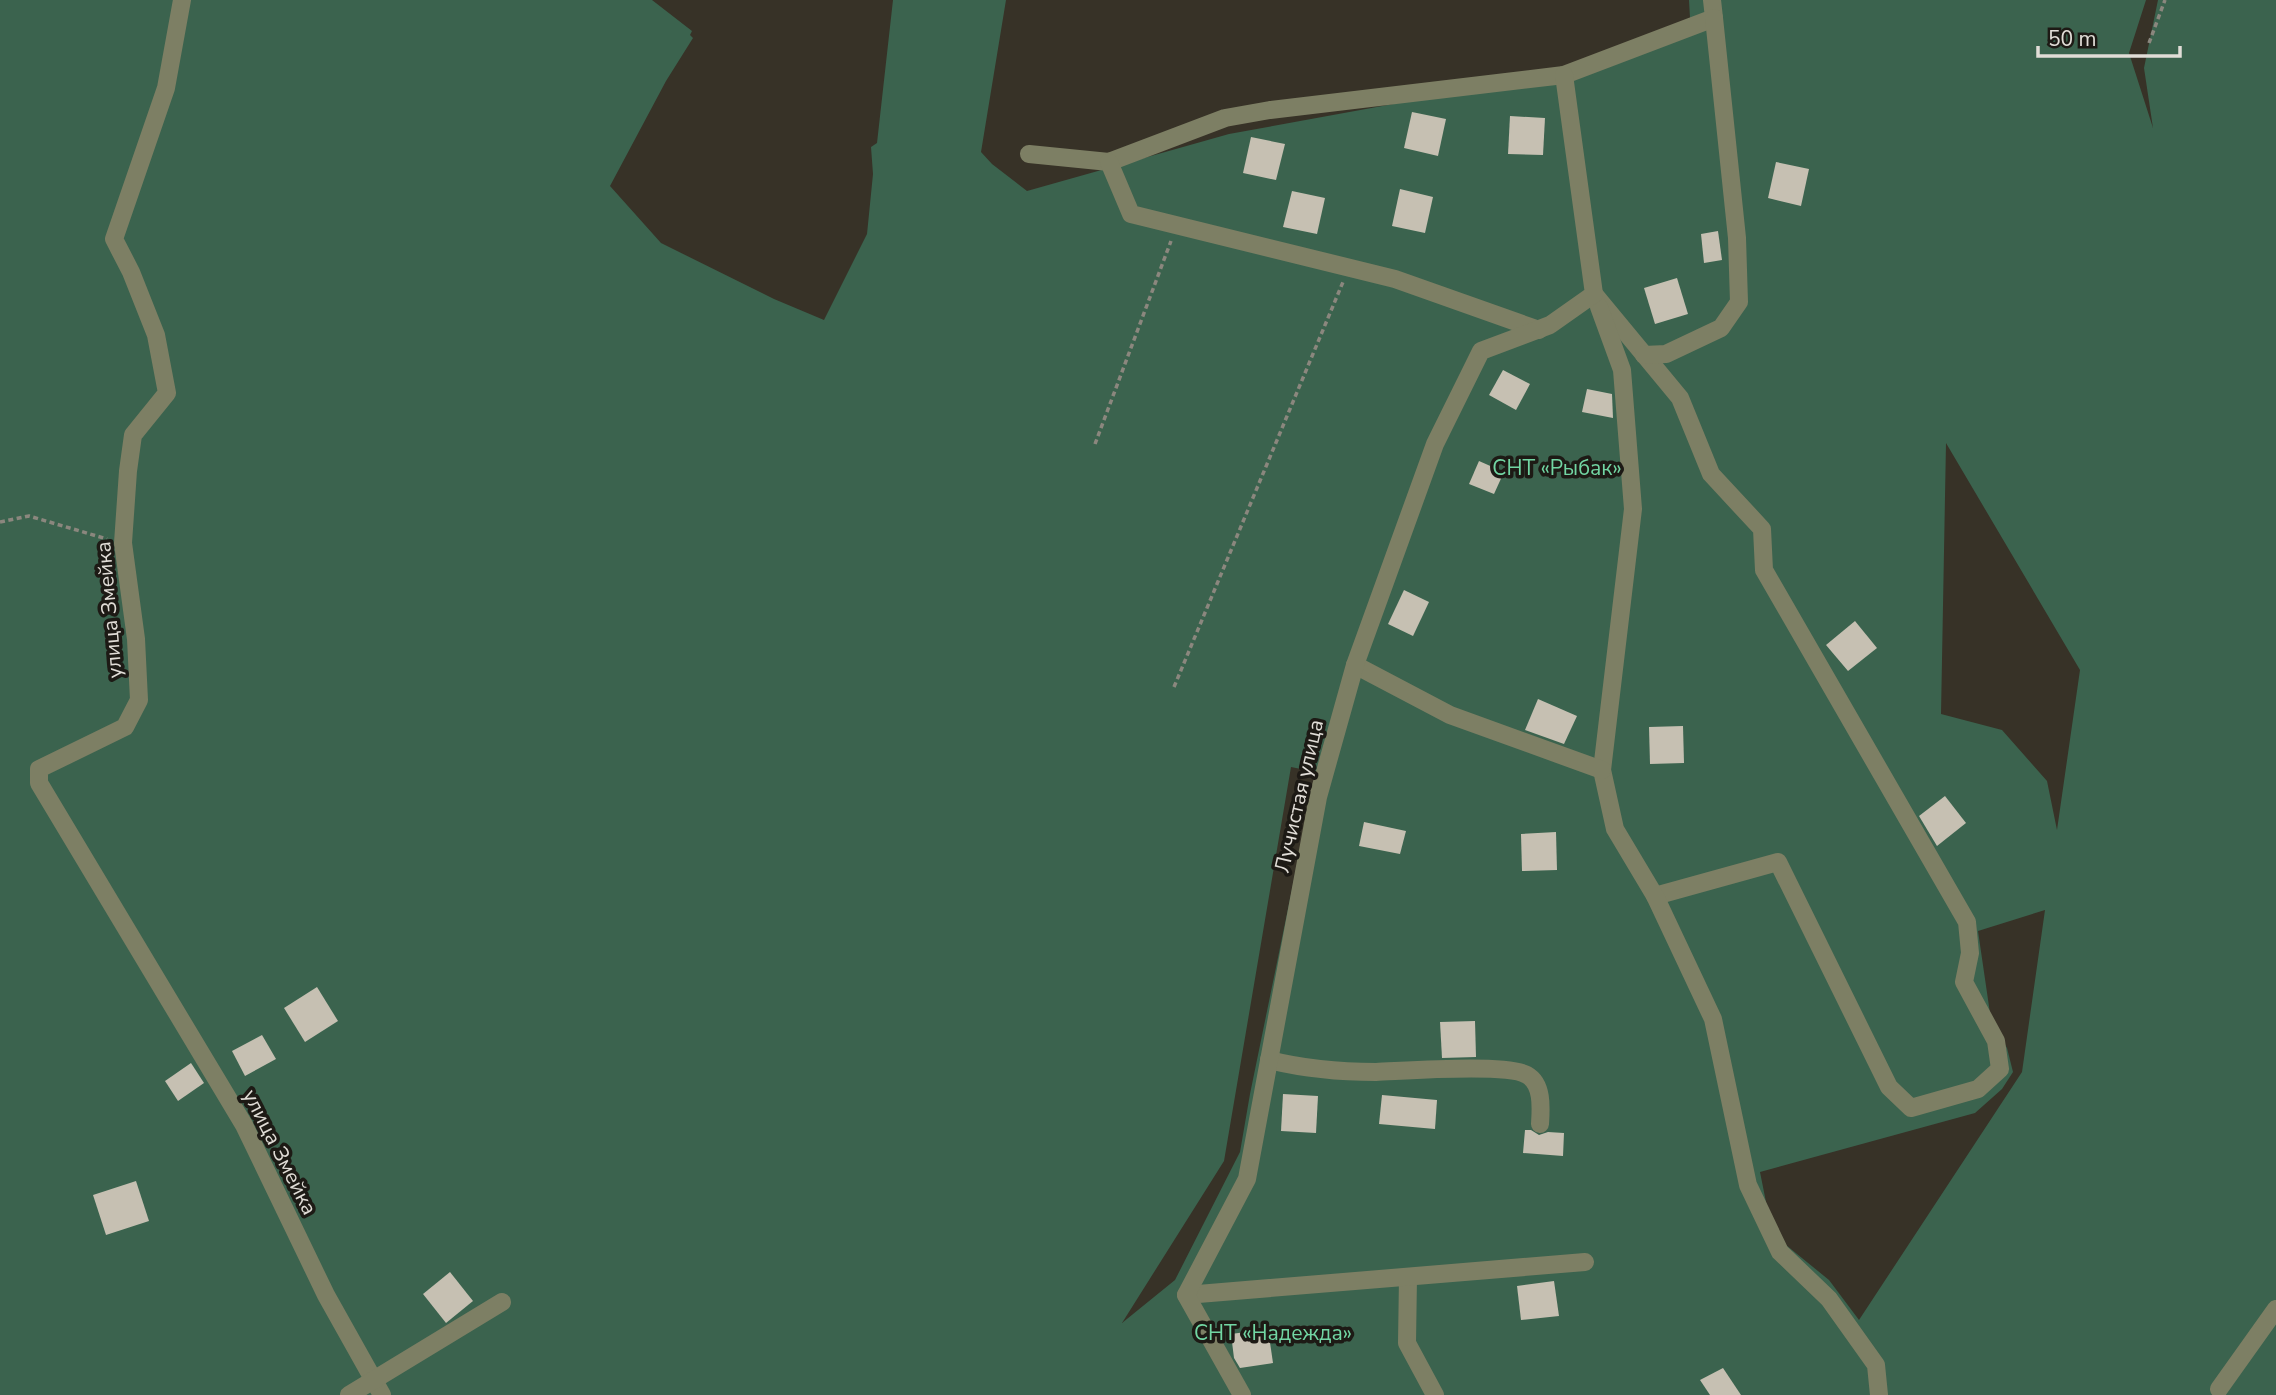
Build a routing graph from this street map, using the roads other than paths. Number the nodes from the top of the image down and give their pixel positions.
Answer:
1 (182, 0) edge
2 (1713, 9) edge
3 (1564, 75) junction
4 (1029, 154) dead end
5 (1109, 162) junction
6 (1594, 294) junction
7 (1539, 330) junction
8 (1644, 355) junction
9 (1355, 665) junction
10 (1602, 770) junction
11 (1655, 896) junction
12 (1269, 1059) junction
13 (1540, 1124) dead end
14 (1585, 1262) dead end
15 (1408, 1277) junction
16 (1186, 1295) junction
17 (502, 1302) dead end
18 (2276, 1309) edge
19 (378, 1387) edge
20 (2219, 1389) dead end
21 (349, 1395) edge
22 (1242, 1395) edge
23 (1435, 1395) edge
24 (1879, 1395) edge

1 - 19 street, улица Змейка
2 - 3 street
2 - 8 street
3 - 5 street
3 - 6 street
4 - 5 street
5 - 7 street
6 - 7 street, Лучистая улица
6 - 8 street
6 - 10 street
7 - 9 street, Лучистая улица
8 - 11 street
9 - 10 street
9 - 12 street, Лучистая улица
10 - 11 street
11 - 24 street
12 - 13 street
12 - 16 street, Лучистая улица
14 - 15 street
15 - 16 street
15 - 23 street
16 - 22 street
17 - 19 street
18 - 20 street
19 - 21 street

